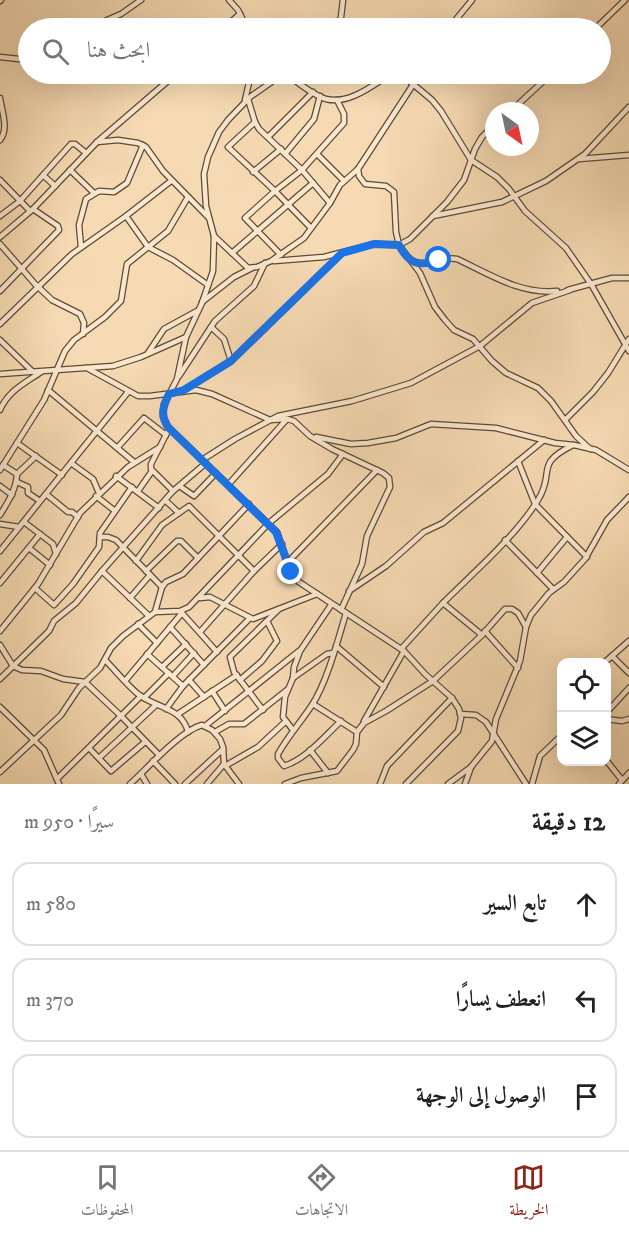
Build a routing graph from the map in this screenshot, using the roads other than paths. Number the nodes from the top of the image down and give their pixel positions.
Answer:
1 (141, 0) edge
2 (229, 0) edge
3 (345, 0) edge
4 (472, 0) edge
5 (625, 0) edge
6 (240, 14) junction
7 (112, 18) edge
8 (235, 18) edge
9 (242, 18) edge
10 (339, 18) edge
11 (457, 18) edge
12 (606, 18) edge
13 (0, 57) edge
14 (18, 59) edge
15 (164, 84) edge
16 (250, 84) edge
17 (271, 84) edge
18 (301, 84) edge
19 (376, 84) edge
20 (412, 84) edge
21 (414, 84) edge
22 (540, 84) edge
23 (313, 92) junction
24 (320, 96) junction
25 (0, 98) edge
26 (337, 100) junction
27 (247, 101) junction
28 (521, 102) edge
29 (629, 107) edge
30 (255, 122) junction
31 (485, 134) edge
32 (267, 137) junction
33 (0, 140) edge
34 (97, 142) junction
35 (142, 145) junction
36 (280, 149) junction
37 (86, 153) junction
38 (285, 153) junction
39 (318, 153) junction
40 (629, 155) edge
41 (579, 159) junction
42 (471, 160) junction
43 (358, 169) junction
44 (70, 170) junction
45 (302, 170) junction
46 (253, 172) junction
47 (43, 175) junction
48 (0, 180) edge
49 (171, 181) junction
50 (345, 182) junction
51 (313, 183) junction
52 (55, 186) junction
53 (275, 191) junction
54 (94, 193) junction
55 (188, 197) junction
56 (514, 197) junction
57 (20, 201) junction
58 (330, 202) junction
59 (288, 205) junction
60 (31, 210) junction
61 (0, 216) edge
62 (126, 216) junction
63 (433, 216) junction
64 (209, 218) junction
65 (311, 228) junction
66 (258, 232) junction
67 (214, 236) junction
68 (0, 237) edge
69 (0, 244) edge
70 (399, 245) junction
71 (81, 247) junction
72 (148, 247) junction
73 (232, 253) junction
74 (342, 253) junction
75 (281, 255) junction
76 (271, 261) junction
77 (412, 262) junction
78 (265, 264) junction
79 (252, 268) junction
80 (21, 269) junction
81 (629, 278) edge
82 (591, 284) junction
83 (208, 285) junction
84 (38, 287) junction
85 (570, 290) junction
86 (0, 291) edge
87 (202, 303) junction
88 (197, 310) junction
89 (0, 324) edge
90 (211, 327) junction
91 (83, 334) junction
92 (186, 337) junction
93 (629, 339) edge
94 (0, 340) edge
95 (625, 344) junction
96 (480, 346) junction
97 (629, 351) edge
98 (148, 353) junction
99 (231, 361) junction
100 (87, 368) junction
101 (56, 370) junction
102 (44, 371) junction
103 (33, 372) junction
104 (0, 374) edge
105 (177, 379) junction
106 (48, 390) junction
107 (184, 390) junction
108 (128, 392) junction
109 (169, 394) junction
110 (0, 410) edge
111 (287, 419) junction
112 (270, 420) junction
113 (565, 420) junction
114 (169, 429) junction
115 (98, 430) junction
116 (166, 435) junction
117 (310, 436) junction
118 (544, 440) junction
119 (17, 442) junction
120 (574, 445) junction
121 (118, 447) junction
122 (160, 447) junction
123 (590, 449) junction
124 (343, 454) junction
125 (36, 456) junction
126 (518, 461) junction
127 (135, 462) junction
128 (204, 462) junction
129 (71, 463) junction
130 (2, 468) edge
131 (377, 470) junction
132 (629, 470) edge
133 (152, 471) junction
134 (216, 473) junction
135 (17, 474) junction
136 (62, 475) junction
137 (116, 476) junction
138 (17, 482) junction
139 (228, 485) junction
140 (0, 486) edge
141 (132, 487) junction
142 (181, 487) junction
143 (138, 491) junction
144 (174, 491) junction
145 (46, 494) junction
146 (98, 494) junction
147 (12, 495) junction
148 (629, 497) edge
149 (40, 501) junction
150 (166, 501) junction
151 (249, 504) junction
152 (535, 504) junction
153 (159, 508) junction
154 (115, 511) junction
155 (154, 513) junction
156 (179, 513) junction
157 (0, 514) edge
158 (78, 518) junction
159 (24, 522) junction
160 (269, 523) junction
161 (0, 524) edge
162 (162, 525) junction
163 (19, 527) junction
164 (40, 534) junction
165 (218, 536) junction
166 (100, 537) junction
167 (567, 537) junction
168 (505, 540) junction
169 (282, 544) junction
170 (28, 548) junction
171 (123, 548) junction
172 (0, 551) edge
173 (56, 555) junction
174 (239, 556) junction
175 (587, 557) junction
176 (198, 558) junction
177 (136, 561) junction
178 (287, 563) junction
179 (50, 565) junction
180 (102, 571) junction
181 (146, 571) junction
182 (254, 571) junction
183 (537, 573) junction
184 (150, 575) junction
185 (0, 583) edge
186 (162, 587) junction
187 (35, 588) junction
188 (553, 589) junction
189 (348, 592) junction
190 (317, 594) junction
191 (130, 598) junction
192 (200, 598) junction
193 (443, 603) junction
194 (225, 605) junction
195 (331, 605) junction
196 (279, 609) junction
197 (341, 610) junction
198 (155, 612) junction
199 (181, 612) junction
200 (346, 613) junction
201 (149, 616) junction
202 (250, 618) junction
203 (267, 621) junction
204 (138, 624) junction
205 (170, 627) junction
206 (526, 627) junction
207 (0, 631) edge
208 (200, 632) junction
209 (483, 633) junction
210 (629, 641) edge
211 (157, 643) junction
212 (186, 644) junction
213 (0, 645) edge
214 (336, 646) junction
215 (403, 650) junction
216 (300, 651) junction
217 (217, 652) junction
218 (194, 653) junction
219 (333, 653) junction
220 (147, 654) junction
221 (612, 656) joint
222 (105, 660) junction
223 (204, 665) junction
224 (13, 666) junction
225 (162, 668) junction
226 (518, 668) junction
227 (629, 674) edge
228 (171, 675) junction
229 (238, 677) junction
230 (293, 678) junction
231 (0, 679) edge
232 (189, 680) junction
233 (125, 681) junction
234 (433, 681) junction
235 (85, 682) junction
236 (183, 686) junction
237 (384, 687) junction
238 (288, 688) junction
239 (629, 688) edge
240 (213, 691) junction
241 (250, 692) junction
242 (142, 697) junction
243 (204, 697) junction
244 (452, 698) junction
245 (313, 704) junction
246 (156, 705) junction
247 (0, 707) edge
248 (165, 709) junction
249 (263, 710) junction
250 (225, 711) junction
251 (607, 712) edge
252 (178, 714) junction
253 (460, 714) junction
254 (121, 716) junction
255 (629, 719) edge
256 (611, 720) edge
257 (285, 722) junction
258 (341, 722) junction
259 (364, 723) junction
260 (205, 726) junction
261 (131, 729) junction
262 (293, 730) junction
263 (188, 732) junction
264 (214, 732) junction
265 (357, 732) junction
266 (494, 734) junction
267 (34, 739) junction
268 (557, 739) edge
269 (145, 742) junction
270 (89, 748) junction
271 (223, 749) junction
272 (310, 750) junction
273 (159, 755) junction
274 (99, 759) junction
275 (153, 761) junction
276 (225, 765) junction
277 (610, 766) edge
278 (471, 767) junction
279 (0, 772) edge
280 (328, 773) junction
281 (141, 774) junction
282 (629, 774) edge
283 (58, 782) edge
284 (620, 782) edge
285 (130, 784) edge
286 (147, 784) edge
287 (175, 784) edge
288 (185, 784) edge
289 (207, 784) edge
290 (239, 784) edge
291 (285, 784) edge
292 (380, 784) edge
293 (406, 784) edge
294 (448, 784) edge
295 (465, 784) edge
296 (526, 784) edge
297 (532, 784) edge

1 - 7 street
2 - 6 street
3 - 10 street
4 - 11 street
5 - 12 street
6 - 8 street
6 - 9 street
13 - 14 street
15 - 34 street
16 - 27 street
17 - 27 street
18 - 23 street
19 - 26 street
20 - 43 street
21 - 42 street
22 - 28 street
23 - 24 street
23 - 32 street
24 - 26 street
24 - 38 street
25 - 33 street
26 - 39 street
27 - 30 street
27 - 64 street
29 - 41 street
30 - 32 street
30 - 46 street
31 - 42 street
32 - 36 street
34 - 35 street
34 - 37 street
35 - 49 street
35 - 54 street
36 - 38 street
36 - 46 street
37 - 44 street
37 - 47 street
38 - 45 street
39 - 45 street
39 - 50 street
40 - 41 street
41 - 56 street
42 - 56 street
42 - 63 street
43 - 50 street
43 - 70 street
44 - 52 street
44 - 54 street
45 - 51 street
45 - 53 street
46 - 53 street
47 - 52 street
47 - 57 street
48 - 57 street
49 - 55 street
49 - 62 street
50 - 58 street
51 - 58 street
51 - 59 street
52 - 60 street
53 - 59 street
53 - 66 street
54 - 71 street
55 - 64 street
55 - 72 street
56 - 63 street
56 - 82 street
57 - 60 street
57 - 61 street
58 - 65 street
59 - 65 street
59 - 66 street
60 - 68 street
60 - 80 street
62 - 71 street
62 - 72 street
63 - 70 street
64 - 67 street
65 - 75 street
66 - 73 street
66 - 75 street
67 - 73 street
67 - 83 street
69 - 80 street
70 - 74 street
70 - 77 street
71 - 84 street
72 - 83 street
72 - 91 street
73 - 79 street
74 - 76 street
74 - 99 street
75 - 76 street
76 - 78 street
77 - 85 street
77 - 96 street
78 - 79 street
78 - 90 street
79 - 87 street
80 - 84 street
80 - 86 street
81 - 82 street
82 - 85 street
82 - 95 street
83 - 87 street
84 - 89 street
84 - 91 street
85 - 96 street
87 - 88 street
88 - 92 street
88 - 98 street
90 - 99 street
90 - 105 street
91 - 101 street
92 - 98 street
92 - 105 street
93 - 95 street
94 - 103 street
95 - 97 street
95 - 113 street
96 - 112 street
96 - 113 street
98 - 100 street
99 - 107 street
100 - 101 street
100 - 108 street
101 - 102 street
101 - 106 street
102 - 103 street
102 - 110 street
103 - 104 street
105 - 109 street
106 - 115 street
106 - 119 street
107 - 109 street
107 - 112 street
108 - 109 street
108 - 115 street
109 - 114 street
111 - 112 street
111 - 117 street
111 - 139 street
112 - 128 street
113 - 123 street
114 - 116 street
114 - 128 street
115 - 121 street
115 - 129 street
116 - 121 street
116 - 122 street
117 - 118 street
117 - 124 street
118 - 120 street
118 - 126 street
119 - 125 street
119 - 130 street
120 - 123 street
120 - 152 street
121 - 127 street
122 - 127 street
122 - 133 street
123 - 132 street
124 - 131 street
124 - 160 street
125 - 135 street
125 - 136 street
126 - 152 street
126 - 189 street
127 - 137 street
128 - 134 street
128 - 142 street
129 - 136 street
129 - 146 street
130 - 135 street
131 - 178 street
131 - 189 street
133 - 143 street
133 - 144 street
134 - 139 street
134 - 142 street
135 - 138 street
136 - 145 street
137 - 141 street
137 - 146 street
138 - 147 street
138 - 149 street
139 - 151 street
140 - 147 street
141 - 143 street
141 - 154 street
142 - 144 street
143 - 153 street
144 - 150 street
145 - 149 street
145 - 158 street
146 - 154 street
146 - 158 street
147 - 157 street
148 - 175 street
149 - 159 street
150 - 153 street
150 - 156 street
151 - 160 street
151 - 165 street
152 - 167 street
152 - 168 street
153 - 155 street
154 - 166 street
155 - 162 street
155 - 171 street
156 - 162 street
156 - 165 street
158 - 173 street
159 - 163 street
159 - 164 street
160 - 169 street
160 - 174 street
161 - 163 street
162 - 177 street
163 - 172 street
164 - 170 street
164 - 173 street
165 - 174 street
165 - 176 street
166 - 171 street
166 - 187 street
167 - 175 street
167 - 183 street
168 - 183 street
168 - 193 street
169 - 178 street
169 - 182 street
170 - 179 street
170 - 185 street
171 - 177 street
171 - 180 street
173 - 179 street
174 - 182 street
174 - 192 street
175 - 188 street
176 - 181 street
176 - 186 street
177 - 181 street
178 - 190 street
179 - 187 street
180 - 191 street
180 - 224 street
181 - 184 street
182 - 194 street
183 - 188 street
184 - 186 street
184 - 191 street
186 - 198 street
187 - 207 street
188 - 206 street
189 - 197 street
190 - 195 street
190 - 196 street
191 - 201 street
192 - 194 street
192 - 199 street
193 - 209 street
193 - 215 street
194 - 202 street
194 - 208 street
195 - 197 street
195 - 216 street
196 - 202 street
196 - 203 street
197 - 200 street
198 - 199 street
198 - 201 street
199 - 205 street
199 - 208 street
200 - 214 street
200 - 215 street
201 - 204 street
202 - 217 street
203 - 229 street
203 - 229 street
204 - 211 street
204 - 222 street
205 - 211 street
205 - 212 street
206 - 209 street
206 - 226 street
208 - 217 street
209 - 226 street
209 - 234 street
210 - 221 street
211 - 220 street
212 - 218 street
212 - 225 street
213 - 224 street
214 - 219 street
214 - 237 street
215 - 234 street
215 - 237 street
216 - 230 street
216 - 241 street
217 - 223 street
218 - 223 street
218 - 228 street
219 - 230 street
219 - 245 street
220 - 225 street
220 - 233 street
221 - 227 street
222 - 233 street
222 - 235 street
223 - 232 street
224 - 231 street
224 - 235 street
225 - 228 street
226 - 266 street
228 - 236 street
228 - 242 street
229 - 240 street
229 - 241 street
230 - 238 street
232 - 236 street
232 - 243 street
233 - 242 street
234 - 244 street
234 - 259 street
235 - 254 street
235 - 267 street
236 - 248 street
237 - 259 street
238 - 249 street
238 - 257 street
239 - 251 street
240 - 243 street
240 - 250 street
241 - 249 street
241 - 250 street
242 - 246 street
242 - 254 street
243 - 252 street
244 - 253 street
244 - 292 street
245 - 258 street
245 - 262 street
246 - 248 street
246 - 261 street
247 - 267 street
248 - 252 street
249 - 264 street
250 - 260 street
252 - 263 street
253 - 266 street
253 - 293 street
254 - 261 street
254 - 270 street
255 - 256 street
257 - 262 street
257 - 276 street
258 - 265 street
258 - 272 street
259 - 265 street
260 - 263 street
260 - 264 street
261 - 269 street
261 - 274 street
262 - 272 street
263 - 273 street
264 - 271 street
265 - 280 street
266 - 278 street
266 - 296 street
267 - 279 street
267 - 283 street
268 - 297 street
269 - 273 street
269 - 274 street
270 - 274 street
270 - 283 street
271 - 276 street
271 - 288 street
272 - 280 street
273 - 275 street
275 - 281 street
275 - 287 street
276 - 289 street
276 - 290 street
277 - 284 street
278 - 294 street
278 - 295 street
280 - 291 street
281 - 285 street
281 - 286 street
282 - 284 street

